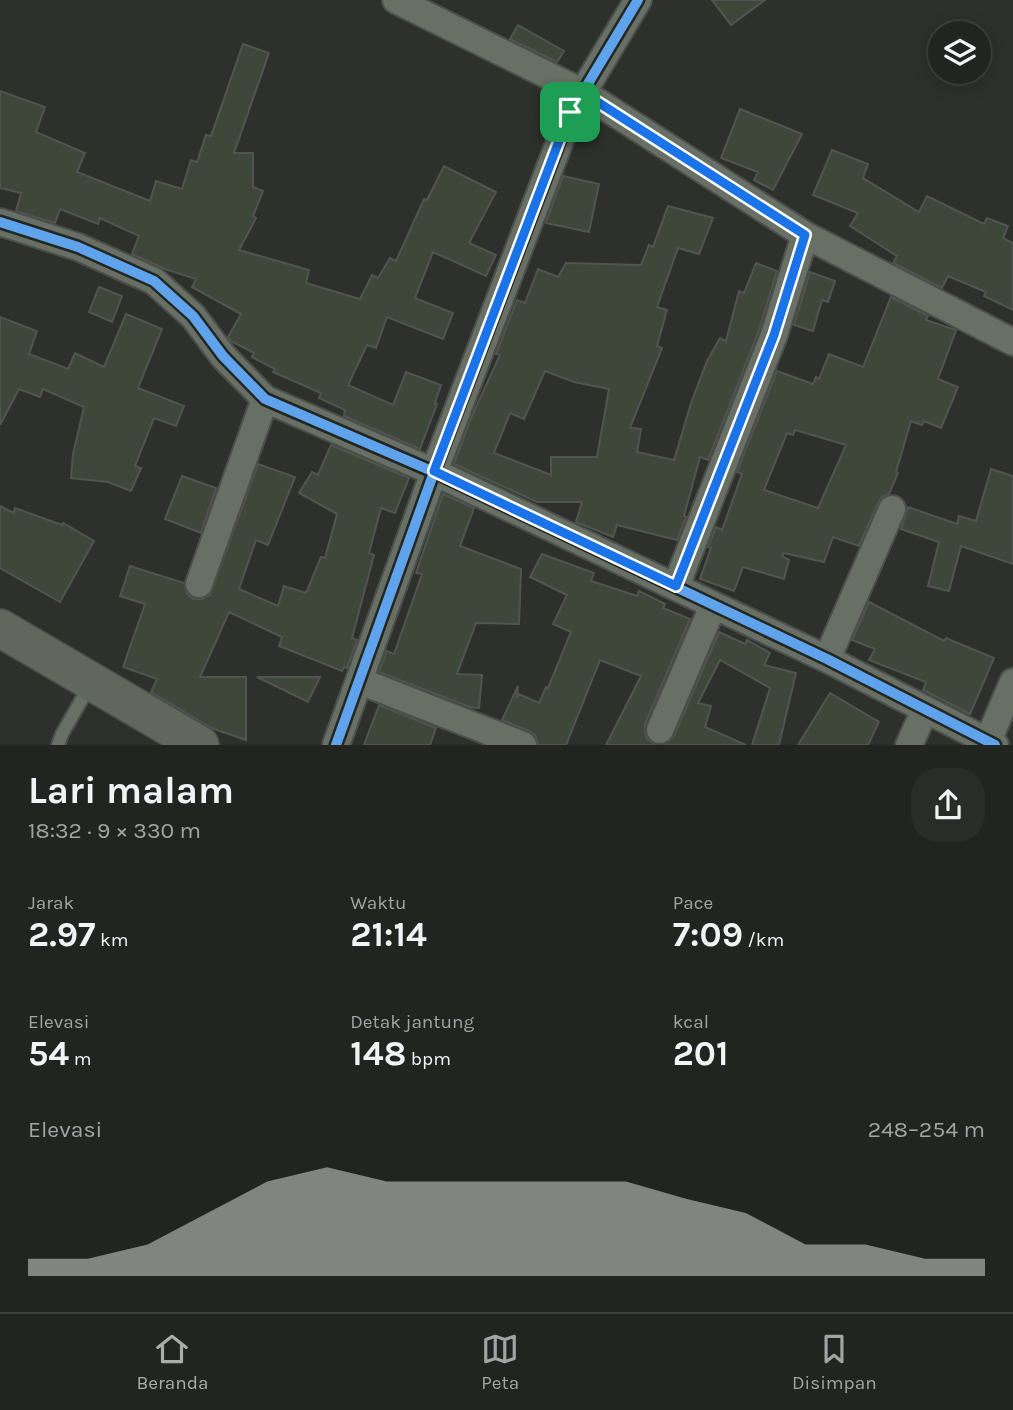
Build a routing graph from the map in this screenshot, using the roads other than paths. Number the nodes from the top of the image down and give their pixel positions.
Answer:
1 (396, 0) edge
2 (638, 0) edge
3 (582, 92) junction
4 (0, 222) edge
5 (805, 235) junction
6 (1013, 342) edge
7 (265, 399) junction
8 (434, 471) junction
9 (892, 509) dead end
10 (199, 584) dead end
11 (676, 586) junction
12 (713, 606) junction
13 (0, 628) edge
14 (827, 659) junction
15 (360, 681) junction
16 (92, 682) junction
17 (1013, 682) edge
18 (925, 710) junction
19 (660, 730) dead end
20 (992, 743) edge
21 (58, 745) edge
22 (200, 745) edge
23 (335, 745) edge
24 (523, 745) edge
25 (909, 745) edge

1 - 3 street
2 - 3 street
3 - 5 street
3 - 8 street
4 - 7 street
5 - 6 street
5 - 11 street
7 - 8 street
7 - 10 street
8 - 11 street
8 - 15 street
9 - 14 street
11 - 12 street
12 - 14 street
12 - 19 street
13 - 16 main road
14 - 18 street
15 - 23 street
15 - 24 street
16 - 21 lane
16 - 22 main road
17 - 20 street
18 - 20 street
18 - 25 street

